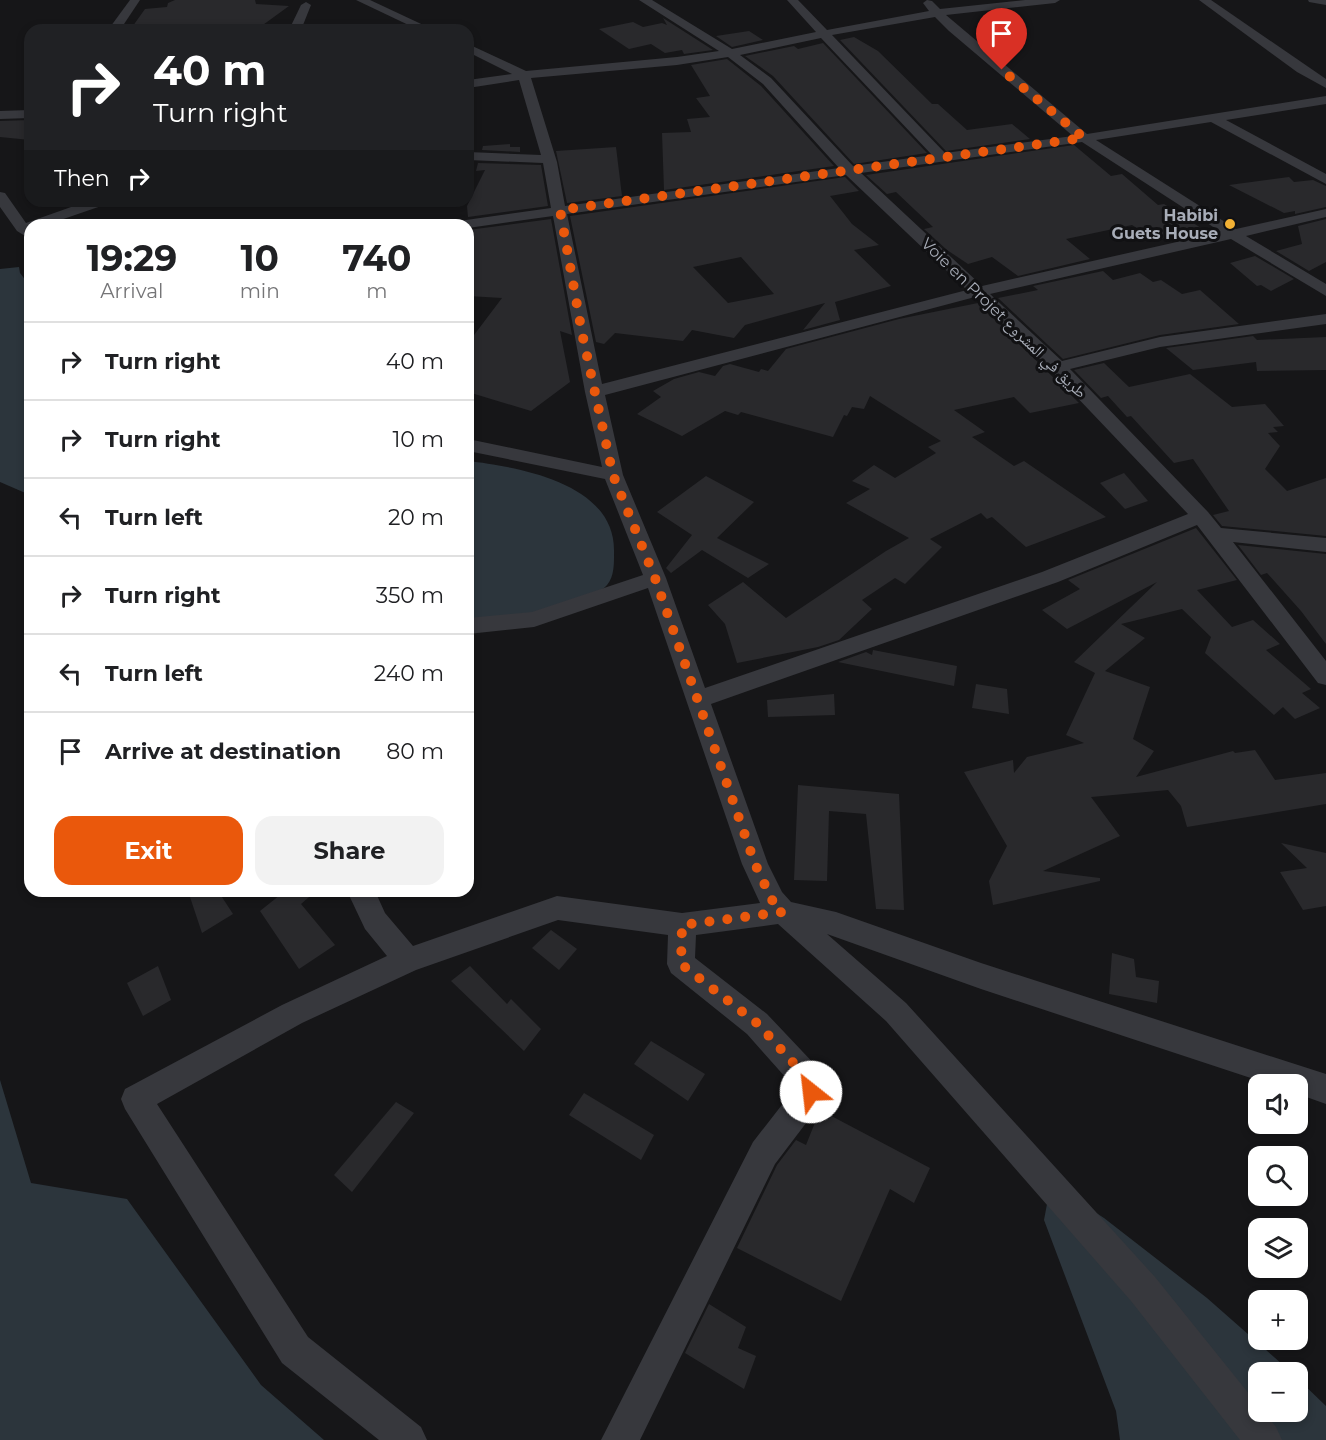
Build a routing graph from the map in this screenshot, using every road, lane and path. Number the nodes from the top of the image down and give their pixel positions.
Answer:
1 (135, 0) edge
2 (361, 0) edge
3 (644, 0) edge
4 (650, 0) edge
5 (792, 0) edge
6 (926, 0) edge
7 (1055, 0) edge
8 (1204, 0) edge
9 (1313, 0) edge
10 (376, 2) edge
11 (1326, 2) edge
12 (306, 5) dead end
13 (935, 12) junction
14 (118, 24) edge
15 (298, 24) edge
16 (417, 24) edge
17 (825, 33) junction
18 (474, 51) edge
19 (730, 53) junction
20 (524, 75) junction
21 (474, 83) edge
22 (1326, 84) edge
23 (1326, 100) edge
24 (24, 114) edge
25 (0, 115) edge
26 (1215, 119) junction
27 (1084, 138) junction
28 (474, 156) edge
29 (941, 157) junction
30 (549, 159) junction
31 (849, 170) junction
32 (1326, 180) edge
33 (0, 196) edge
34 (86, 207) edge
35 (560, 210) junction
36 (1326, 213) edge
37 (53, 219) edge
38 (24, 223) edge
39 (474, 223) edge
40 (1234, 235) junction
41 (1326, 291) edge
42 (977, 292) junction
43 (1326, 319) edge
44 (1058, 367) junction
45 (594, 392) junction
46 (474, 446) edge
47 (613, 475) junction
48 (1201, 516) junction
49 (1215, 534) junction
50 (1326, 544) edge
51 (655, 578) junction
52 (474, 625) edge
53 (1326, 677) edge
54 (697, 699) junction
55 (364, 897) edge
56 (783, 912) junction
57 (682, 925) junction
58 (408, 960) junction
59 (1326, 1089) edge
60 (408, 1440) edge
61 (620, 1440) edge
62 (1263, 1440) edge

1 - 14 street
2 - 10 street
3 - 4 street
3 - 19 street, Voie en Projet طريق في المشروع
5 - 17 street
6 - 13 street
7 - 13 street
8 - 22 street
9 - 11 street
10 - 16 street
12 - 15 street
13 - 17 street
13 - 27 street
17 - 19 street
17 - 29 street
18 - 20 street
19 - 20 street
19 - 31 street, Voie en Projet طريق في المشروع
20 - 21 street
20 - 30 street
23 - 26 street
24 - 25 street
26 - 27 street
26 - 32 street
27 - 29 street
27 - 40 street
28 - 30 street
29 - 31 street
30 - 35 street
31 - 35 street
31 - 42 street, Voie en Projet طريق في المشروع
33 - 38 street
34 - 37 street
35 - 39 street
35 - 45 street
36 - 40 street
40 - 41 street
40 - 42 street
42 - 44 street, Voie en Projet طريق في المشروع
42 - 45 street
43 - 44 street
44 - 48 street, Voie en Projet طريق في المشروع
45 - 47 street
46 - 47 street
47 - 51 street
48 - 49 street, Voie en Projet طريق في المشروع
48 - 54 street
49 - 50 street
49 - 53 street, Voie en Projet طريق في المشروع
51 - 52 street
51 - 54 street
54 - 56 street
55 - 58 street
56 - 57 street
56 - 59 street
56 - 62 street
57 - 58 street
57 - 61 street
58 - 60 street

